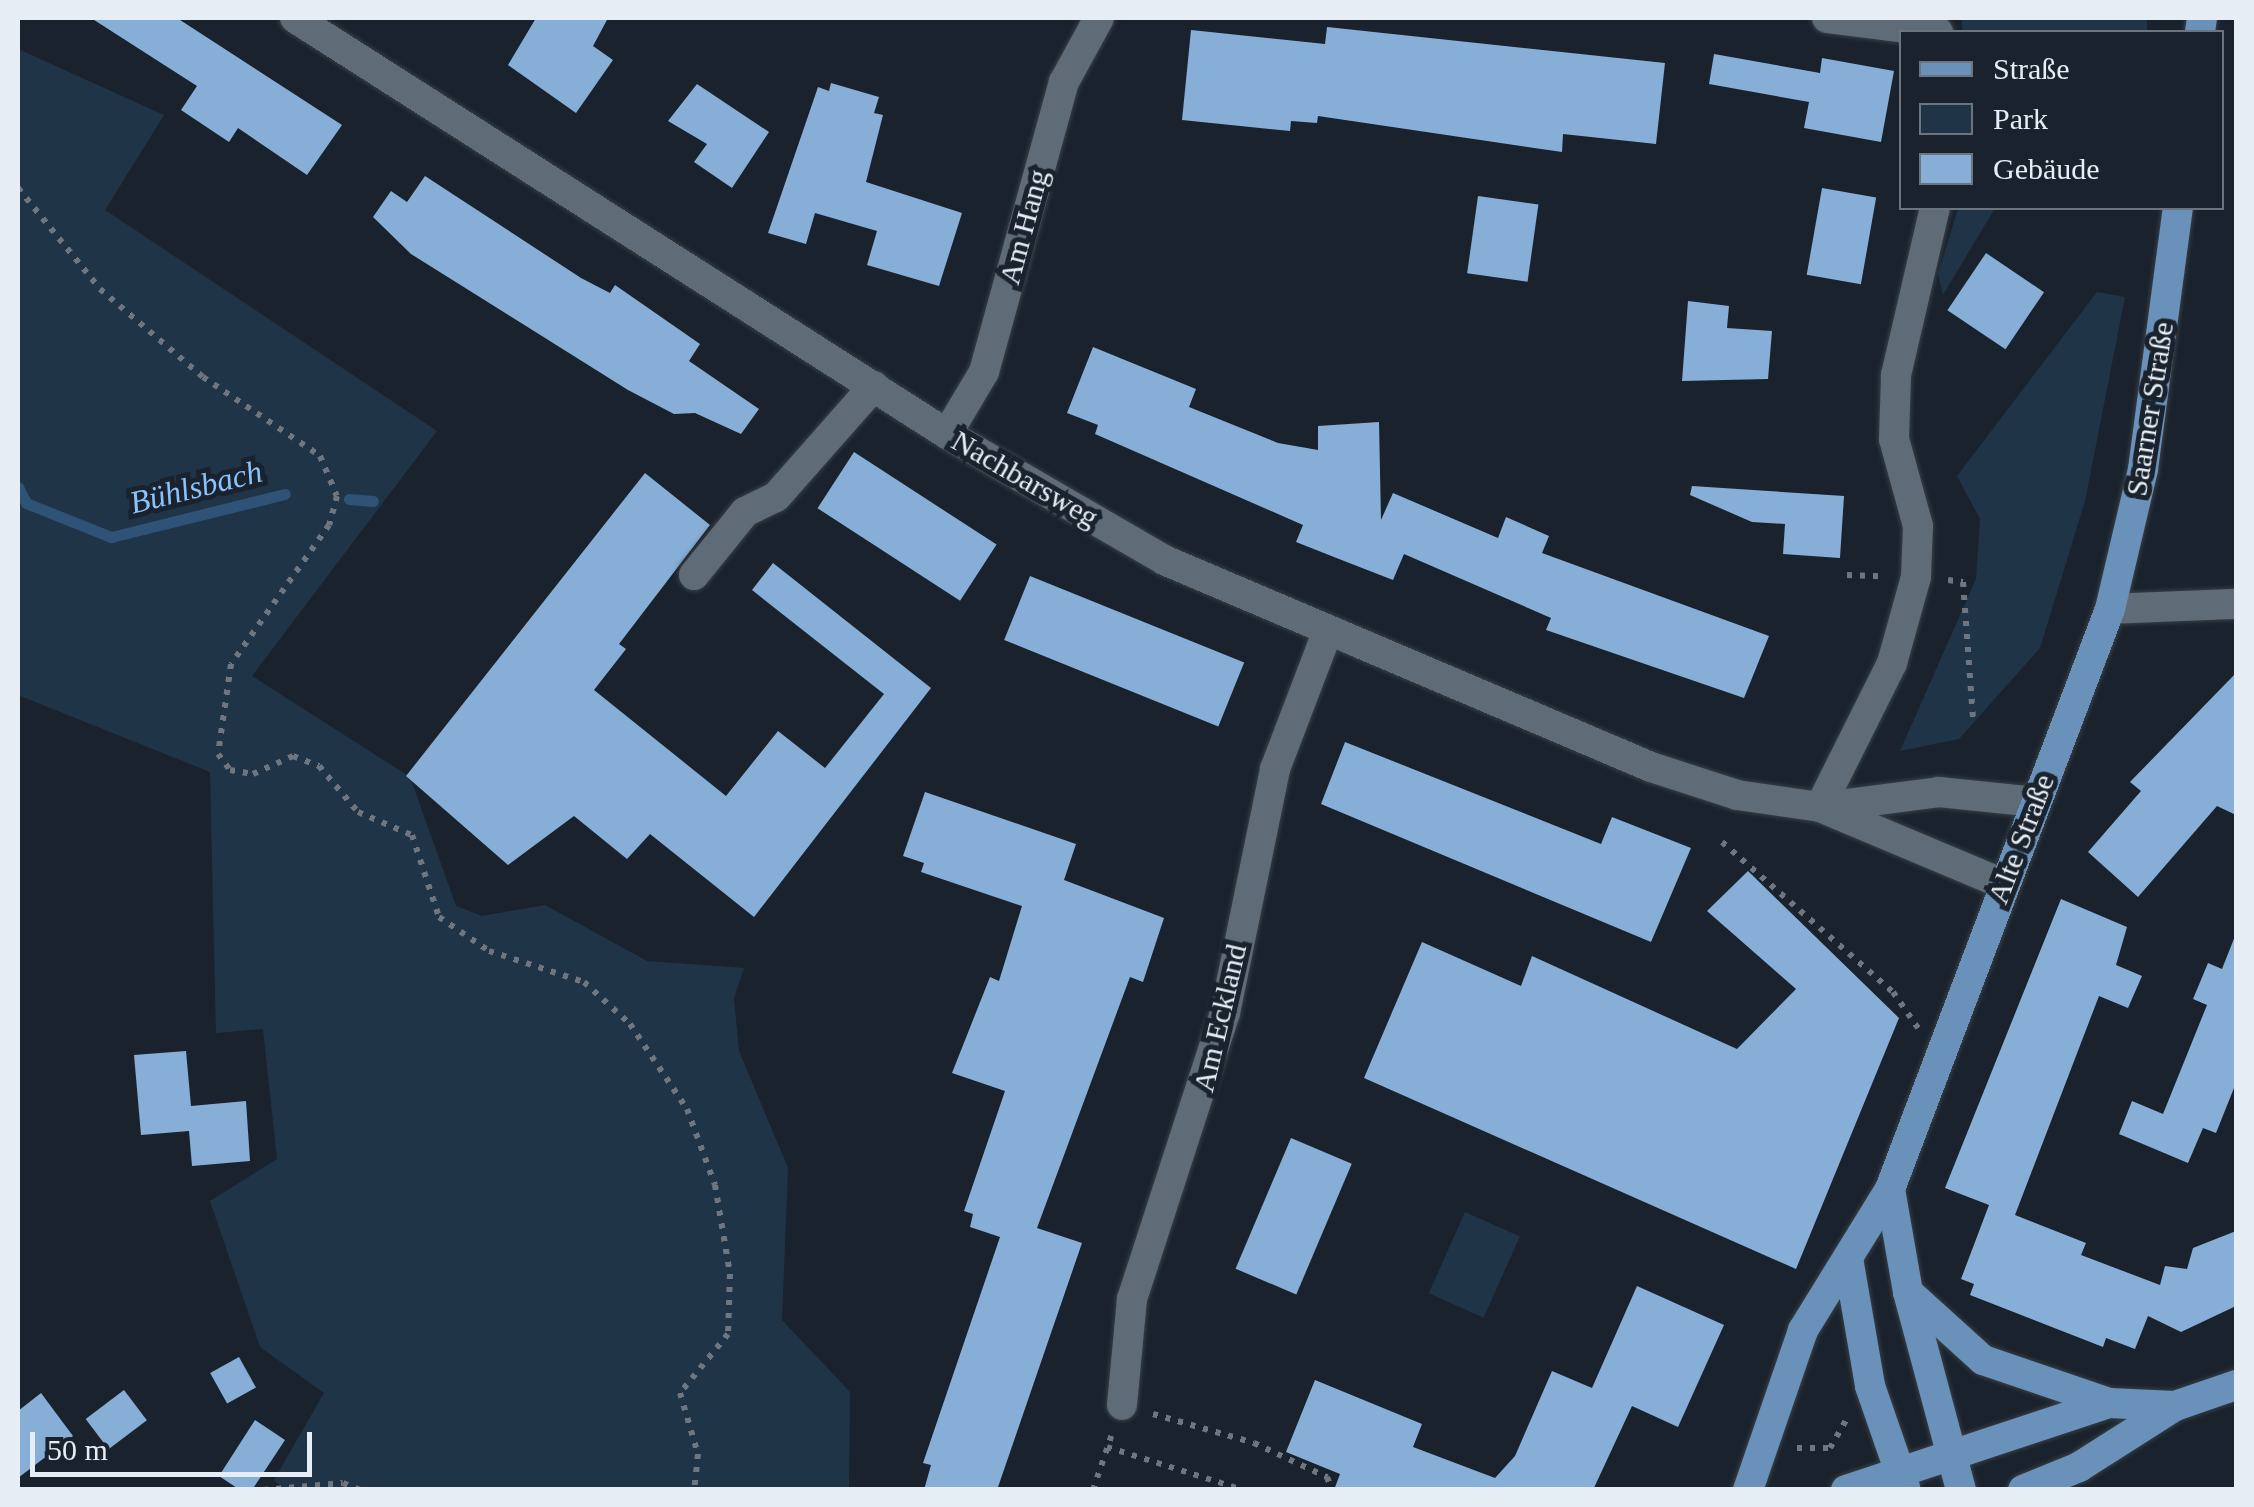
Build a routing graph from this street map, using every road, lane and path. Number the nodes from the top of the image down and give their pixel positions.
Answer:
1 (295, 18) edge
2 (1099, 18) edge
3 (1827, 18) edge
4 (1920, 30) edge
5 (18, 188) edge
6 (1935, 210) edge
7 (2178, 210) edge
8 (874, 386) junction
9 (947, 434) junction
10 (694, 575) dead end
11 (2236, 604) edge
12 (2110, 609) junction
13 (1327, 634) junction
14 (2035, 802) junction
15 (1820, 807) junction
16 (1722, 842) dead end
17 (2003, 884) junction
18 (1938, 1058) junction
19 (1890, 1189) junction
20 (1848, 1258) junction
21 (1908, 1292) junction
22 (2236, 1384) edge
23 (2109, 1404) junction
24 (1122, 1405) junction
25 (2176, 1406) junction
26 (1876, 1407) junction
27 (1107, 1447) junction
28 (1951, 1456) junction
29 (1751, 1477) edge
30 (1903, 1481) edge
31 (263, 1490) edge
32 (360, 1490) edge
33 (694, 1490) edge
34 (1093, 1490) edge
35 (1243, 1490) edge
36 (1332, 1490) edge
37 (1846, 1490) edge
38 (1962, 1490) edge
39 (2023, 1490) edge

1 - 8 street, Nachbarsweg
2 - 9 street, Am Hang
3 - 4 street
5 - 33 path
6 - 15 street
7 - 12 main road, Saarner Straße
8 - 9 street, Nachbarsweg
8 - 10 street
9 - 13 street, Nachbarsweg
11 - 12 street
12 - 14 main road, Alte Straße
13 - 15 street, Nachbarsweg
13 - 24 street, Am Eckland
14 - 15 street, Nachbarsweg
14 - 17 main road, Alte Straße
15 - 17 street, Nachbarsweg
16 - 18 path
17 - 18 main road, Alte Straße
18 - 19 main road, Alte Straße
19 - 20 main road, Alte Straße
19 - 21 main road
20 - 26 main road
20 - 29 main road, Alte Straße
21 - 23 main road
21 - 28 main road
22 - 25 main road
23 - 25 main road
23 - 28 main road
24 - 27 path
24 - 36 path
25 - 39 main road
26 - 29 path
26 - 30 main road
27 - 34 path
27 - 35 path
28 - 30 main road
28 - 38 main road
30 - 37 main road
31 - 32 path

